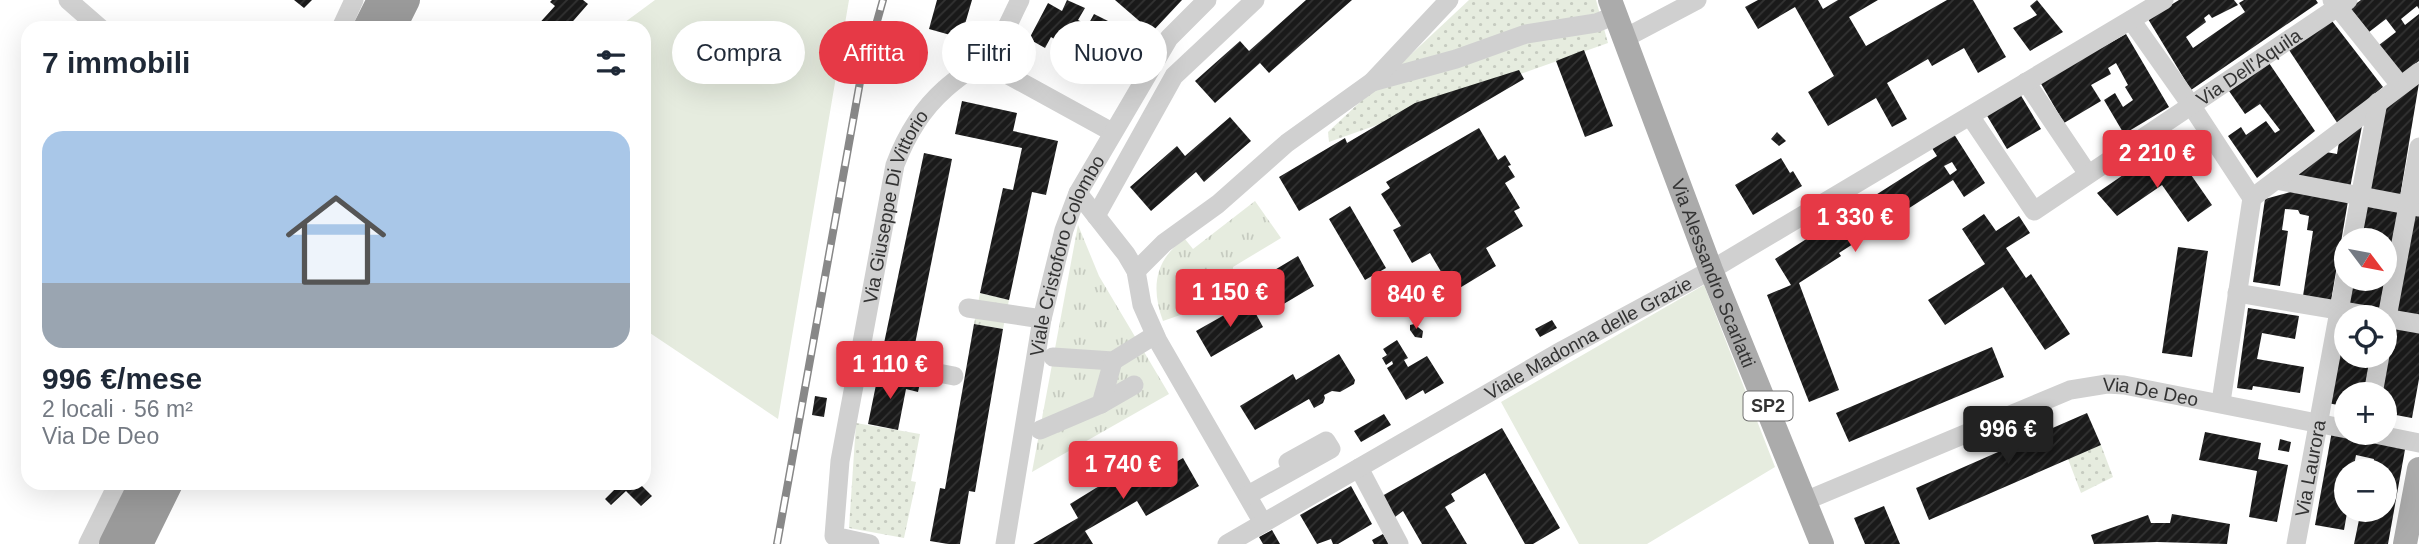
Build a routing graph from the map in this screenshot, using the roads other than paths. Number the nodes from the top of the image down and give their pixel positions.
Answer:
1 (68, 0) edge
2 (354, 0) edge
3 (381, 0) edge
4 (406, 0) edge
5 (1020, 0) edge
6 (1207, 0) edge
7 (1255, 0) edge
8 (1449, 0) edge
9 (1695, 0) edge
10 (2164, 0) edge
11 (2339, 2) edge
12 (1613, 8) edge
13 (2131, 20) junction
14 (92, 21) edge
15 (344, 21) edge
16 (370, 21) edge
17 (396, 21) edge
18 (1010, 21) edge
19 (1625, 38) junction
20 (2419, 72) edge
21 (1372, 82) junction
22 (2026, 82) junction
23 (953, 84) edge
24 (1025, 84) edge
25 (2400, 85) junction
26 (2378, 102) junction
27 (2191, 105) junction
28 (1970, 116) junction
29 (1112, 132) junction
30 (2419, 146) edge
31 (2088, 174) junction
32 (2276, 180) junction
33 (1078, 193) junction
34 (2360, 196) junction
35 (2252, 198) junction
36 (2413, 206) edge
37 (1096, 216) junction
38 (2354, 228) edge
39 (1712, 270) junction
40 (1136, 271) junction
41 (2238, 293) junction
42 (2388, 305) edge
43 (968, 308) dead end
44 (2334, 309) edge
45 (1042, 319) junction
46 (2397, 321) edge
47 (2419, 324) edge
48 (1155, 335) junction
49 (2334, 336) edge
50 (1054, 357) dead end
51 (859, 358) junction
52 (1113, 361) junction
53 (954, 376) dead end
54 (1134, 386) dead end
55 (2221, 402) junction
56 (1101, 404) junction
57 (2317, 423) junction
58 (2334, 426) edge
59 (1040, 430) dead end
60 (2397, 438) edge
61 (2419, 443) edge
62 (1359, 468) junction
63 (2419, 469) edge
64 (1293, 470) dead end
65 (115, 490) edge
66 (140, 490) edge
67 (166, 490) edge
68 (2416, 493) edge
69 (1248, 495) junction
70 (1805, 501) junction
71 (1263, 523) junction
72 (88, 544) edge
73 (113, 544) edge
74 (139, 544) edge
75 (870, 544) edge
76 (1005, 544) edge
77 (1227, 544) edge
78 (1399, 544) edge
79 (1822, 544) edge
80 (2296, 544) edge
81 (2405, 544) edge

1 - 14 street
2 - 15 street
3 - 16 highway
4 - 17 highway
5 - 18 street, Via Giuseppe Di Vittorio
6 - 29 street, Viale Cristoforo Colombo
7 - 37 street
8 - 21 street
9 - 19 street
10 - 13 street, Viale Madonna delle Grazie
11 - 25 street
11 - 27 street, Via Dell'Aquila
12 - 19 main road, Via Alessandro Scarlatti / SP2
12 - 21 street
13 - 22 street, Viale Madonna delle Grazie
13 - 27 street
19 - 39 main road, Via Alessandro Scarlatti / SP2
20 - 25 street
21 - 40 street
22 - 28 street, Viale Madonna delle Grazie
22 - 31 street
23 - 51 street, Via Giuseppe Di Vittorio
24 - 29 street
25 - 26 street
26 - 32 street
26 - 34 street
27 - 31 street, Via Dell'Aquila
27 - 35 street
28 - 31 street, Via Dell'Aquila
28 - 39 street, Viale Madonna delle Grazie
29 - 33 street, Viale Cristoforo Colombo
30 - 36 street
32 - 34 street
32 - 35 street
33 - 37 street
33 - 45 street, Viale Cristoforo Colombo
34 - 36 street
34 - 38 street
35 - 41 street
36 - 42 street
37 - 40 street
39 - 62 street, Viale Madonna delle Grazie
39 - 70 main road, Via Alessandro Scarlatti / SP2
40 - 48 street
41 - 44 street
41 - 55 street
43 - 45 street
45 - 76 street, Viale Cristoforo Colombo
46 - 47 street
48 - 52 street
48 - 69 street
49 - 57 street, Via Laurora
50 - 52 street
51 - 53 street
51 - 75 street, Via Giuseppe Di Vittorio
52 - 56 street
54 - 56 street
55 - 57 street, Via De Deo
55 - 70 street, Via De Deo
56 - 59 street
57 - 58 street, Via De Deo
57 - 80 street, Via Laurora
60 - 61 street
62 - 71 street, Viale Madonna delle Grazie
62 - 78 street
63 - 68 main road
64 - 69 street
65 - 72 street
66 - 73 highway
67 - 74 highway
68 - 81 main road
69 - 71 street
70 - 79 main road, Via Alessandro Scarlatti / SP2
71 - 77 street, Viale Madonna delle Grazie

